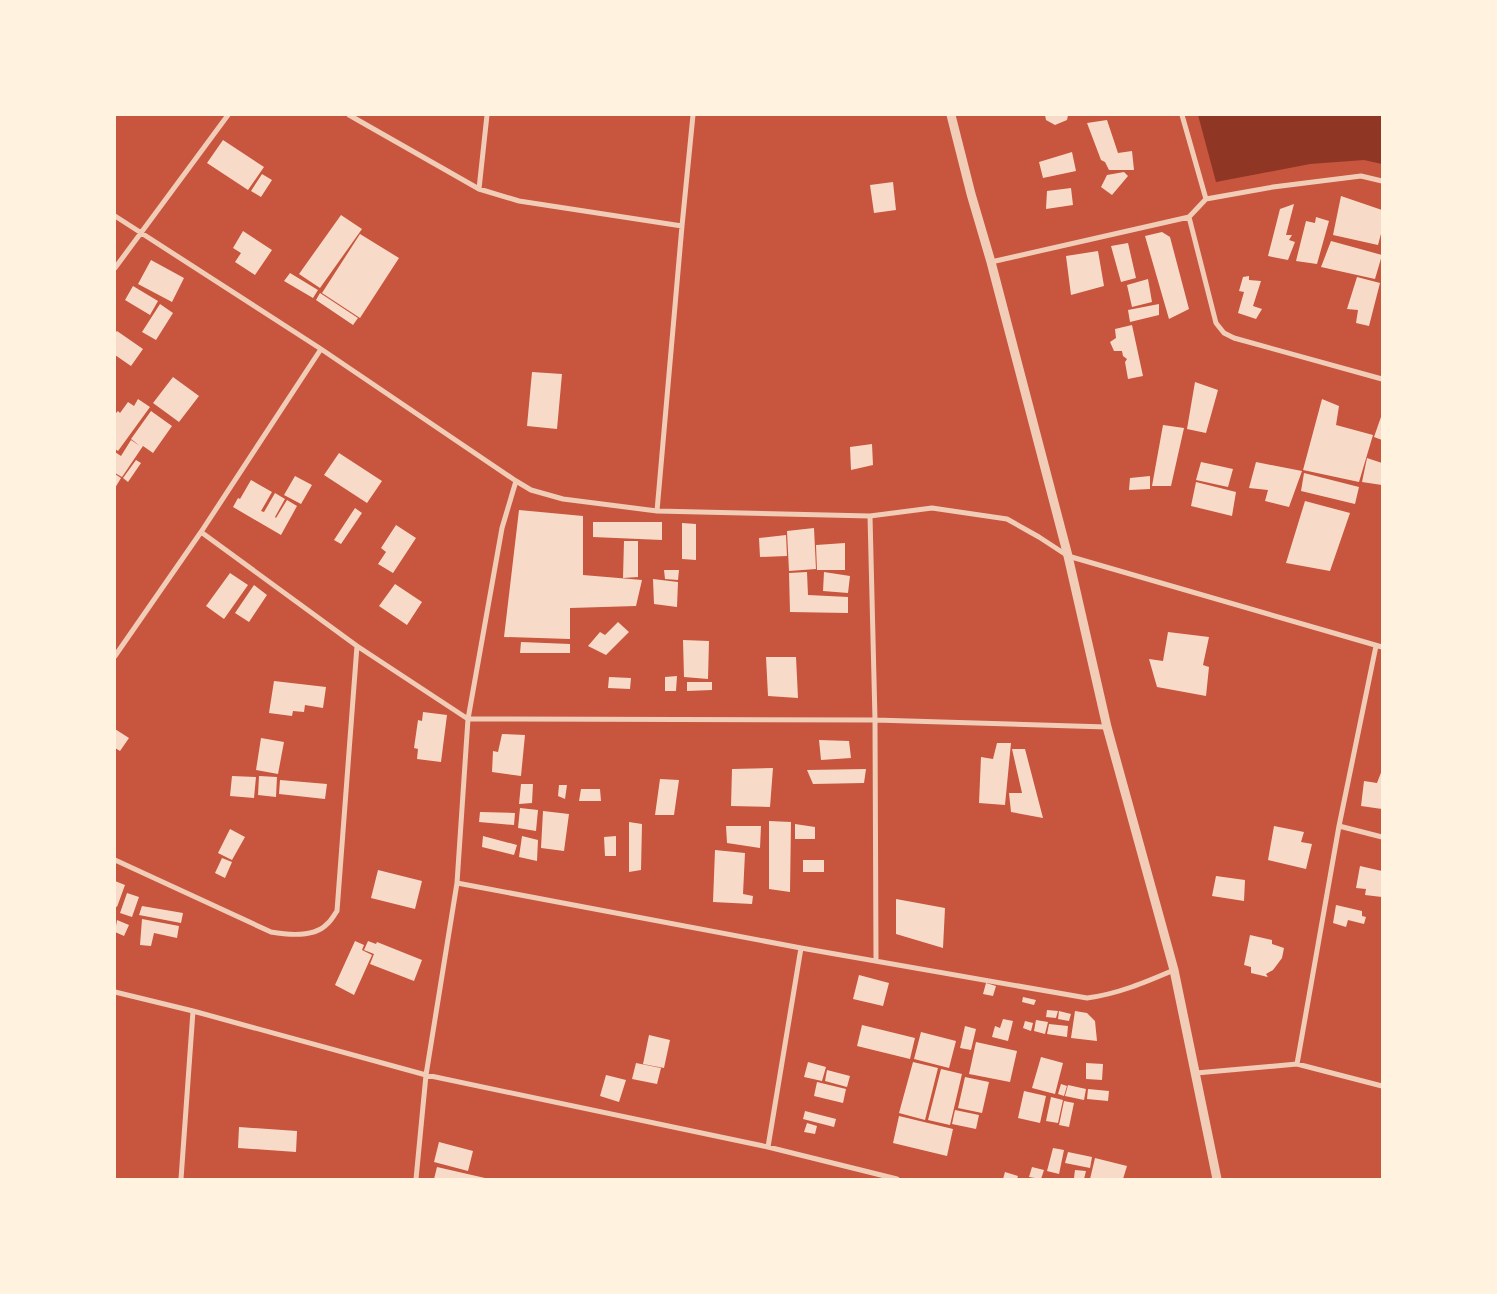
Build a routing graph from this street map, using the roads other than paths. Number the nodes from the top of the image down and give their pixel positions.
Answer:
1 (228, 115) edge
2 (349, 115) edge
3 (487, 115) edge
4 (693, 115) edge
5 (952, 115) edge
6 (1182, 115) edge
7 (1382, 181) edge
8 (479, 189) junction
9 (1206, 199) junction
10 (115, 216) edge
11 (1189, 217) junction
12 (682, 226) junction
13 (140, 233) junction
14 (992, 262) junction
15 (115, 268) edge
16 (321, 349) junction
17 (1382, 379) edge
18 (516, 481) junction
19 (657, 511) junction
20 (870, 516) junction
21 (201, 532) junction
22 (1068, 556) junction
23 (357, 646) junction
24 (1379, 646) edge
25 (115, 656) edge
26 (468, 718) junction
27 (875, 720) junction
28 (1107, 727) junction
29 (1339, 826) junction
30 (1382, 837) edge
31 (115, 860) edge
32 (456, 883) junction
33 (801, 948) junction
34 (876, 961) junction
35 (1174, 970) junction
36 (115, 992) edge
37 (193, 1011) junction
38 (1297, 1064) junction
39 (1196, 1073) junction
40 (426, 1074) junction
41 (1382, 1086) edge
42 (768, 1147) junction
43 (181, 1179) edge
44 (416, 1179) edge
45 (897, 1179) edge
46 (1217, 1179) edge

1 - 13 street
2 - 8 street
3 - 8 street
4 - 12 street
5 - 14 street
6 - 9 street
7 - 9 street
8 - 12 street
9 - 11 street
10 - 13 street
11 - 14 street
11 - 17 street
12 - 19 street
13 - 15 street
13 - 16 street
14 - 22 street
16 - 18 street
16 - 21 street
18 - 19 street
18 - 26 street
19 - 20 street
20 - 22 street
20 - 27 street
21 - 23 street
21 - 25 street
22 - 24 street
22 - 28 street
23 - 26 street
23 - 31 street
24 - 29 street
26 - 27 street
26 - 32 street
27 - 28 street
27 - 34 street
28 - 35 street
29 - 30 street
29 - 38 street
32 - 33 street
32 - 40 street
33 - 34 street
33 - 42 street
34 - 35 street
35 - 39 street
36 - 37 street
37 - 40 street
37 - 43 street
38 - 39 street
38 - 41 street
39 - 46 street
40 - 42 street
40 - 44 street
42 - 45 street

